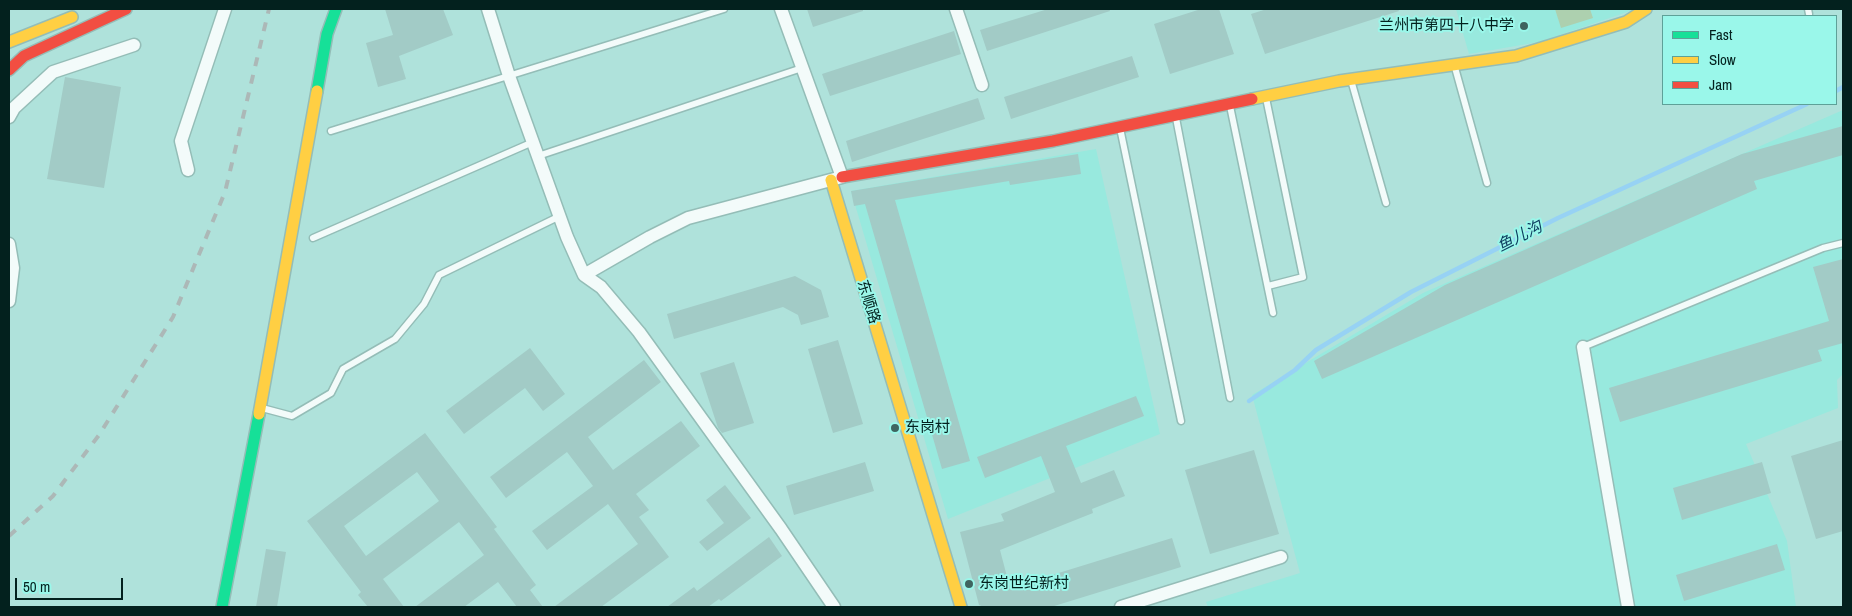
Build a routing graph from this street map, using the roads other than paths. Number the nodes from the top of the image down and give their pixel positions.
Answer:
1 (126, 9) edge
2 (225, 9) edge
3 (336, 9) edge
4 (488, 9) edge
5 (724, 9) edge
6 (781, 9) edge
7 (956, 9) edge
8 (1646, 9) edge
9 (9, 30) edge
10 (9, 42) edge
11 (134, 45) dead end
12 (1454, 63) junction
13 (802, 68) junction
14 (9, 70) edge
15 (509, 76) junction
16 (1350, 79) junction
17 (982, 85) dead end
18 (1266, 97) junction
19 (1229, 102) junction
20 (1175, 114) junction
21 (9, 117) edge
22 (1120, 126) junction
23 (331, 131) dead end
24 (533, 142) junction
25 (538, 156) junction
26 (188, 170) dead end
27 (836, 179) junction
28 (1487, 183) dead end
29 (1386, 203) dead end
30 (560, 216) junction
31 (313, 238) dead end
32 (1843, 243) edge
33 (9, 244) edge
34 (584, 275) junction
35 (1268, 286) junction
36 (9, 301) edge
37 (1273, 313) dead end
38 (1583, 347) joint
39 (1230, 398) dead end
40 (260, 407) junction
41 (1180, 421) dead end
42 (1281, 557) dead end
43 (222, 607) edge
44 (834, 607) edge
45 (961, 607) edge
46 (1121, 607) edge
47 (1628, 607) edge

1 - 14 main road
2 - 26 street
3 - 40 main road
4 - 15 street
5 - 15 lane
6 - 13 street, 东顺路
7 - 17 street
8 - 12 main road
9 - 10 main road
11 - 21 street
12 - 16 main road
12 - 28 lane
13 - 25 lane
13 - 27 street, 东顺路
15 - 23 lane
15 - 24 street
16 - 18 main road
16 - 29 lane
18 - 19 main road
18 - 35 lane
19 - 20 main road
19 - 35 lane
20 - 22 main road
20 - 39 lane
22 - 27 main road
22 - 41 lane
24 - 25 street
24 - 31 lane
25 - 30 street
27 - 34 street
27 - 45 main road, 东顺路
30 - 34 street
30 - 40 lane
32 - 38 lane
33 - 36 street
34 - 44 street
35 - 37 lane
38 - 47 street
40 - 43 main road
42 - 46 street

